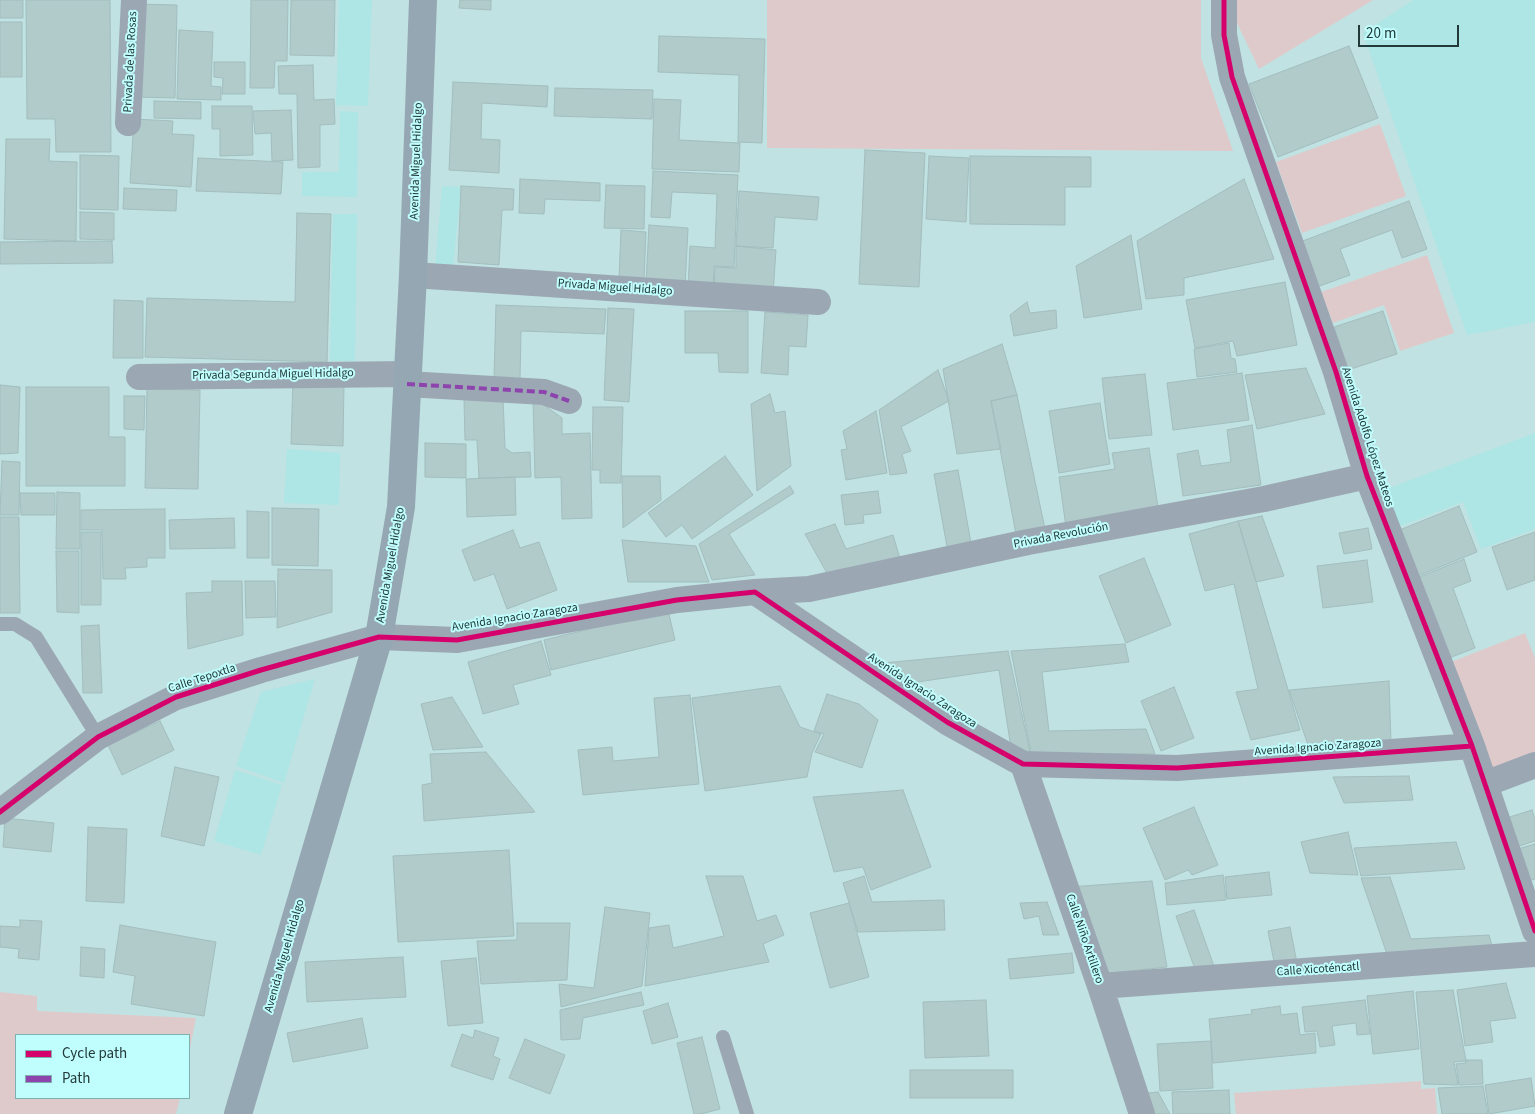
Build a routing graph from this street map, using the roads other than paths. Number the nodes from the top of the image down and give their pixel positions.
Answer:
1 (134, 0) edge
2 (423, 0) edge
3 (1224, 0) edge
4 (128, 123) dead end
5 (412, 275) junction
6 (818, 302) dead end
7 (139, 377) dead end
8 (407, 379) junction
9 (568, 401) dead end
10 (1367, 476) junction
11 (755, 592) junction
12 (0, 624) edge
13 (378, 637) junction
14 (98, 737) junction
15 (1472, 746) junction
16 (1024, 764) junction
17 (1535, 765) edge
18 (1485, 784) junction
19 (0, 812) edge
20 (1535, 931) edge
21 (1535, 954) edge
22 (1100, 986) junction
23 (723, 1037) dead end
24 (239, 1113) edge
25 (747, 1114) edge
26 (1142, 1114) edge

1 - 4 street, Privada de las Rosas
2 - 5 main road, Avenida Miguel Hidalgo
3 - 10 street, Avenida Adolfo López Mateos
5 - 6 street, Privada Miguel Hidalgo
5 - 8 main road, Avenida Miguel Hidalgo
7 - 8 street, Privada Segunda Miguel Hidalgo
8 - 9 street, Privada Segunda Miguel Hidalgo
8 - 13 main road, Avenida Miguel Hidalgo
10 - 11 street, Privada Revolución
10 - 15 street, Avenida Adolfo López Mateos
11 - 13 street, Avenida Ignacio Zaragoza
11 - 16 street, Avenida Ignacio Zaragoza
12 - 14 lane
13 - 14 street, Calle Tepoxtla
13 - 24 main road, Avenida Miguel Hidalgo
14 - 19 street, Calle Tepoxtla
15 - 16 street, Avenida Ignacio Zaragoza
15 - 18 street, Avenida Adolfo López Mateos
16 - 22 street, Calle Niño Artillero
17 - 18 street
18 - 20 street, Avenida Adolfo López Mateos
21 - 22 street, Calle Xicoténcatl
22 - 26 street, Calle Niño Artillero
23 - 25 lane

